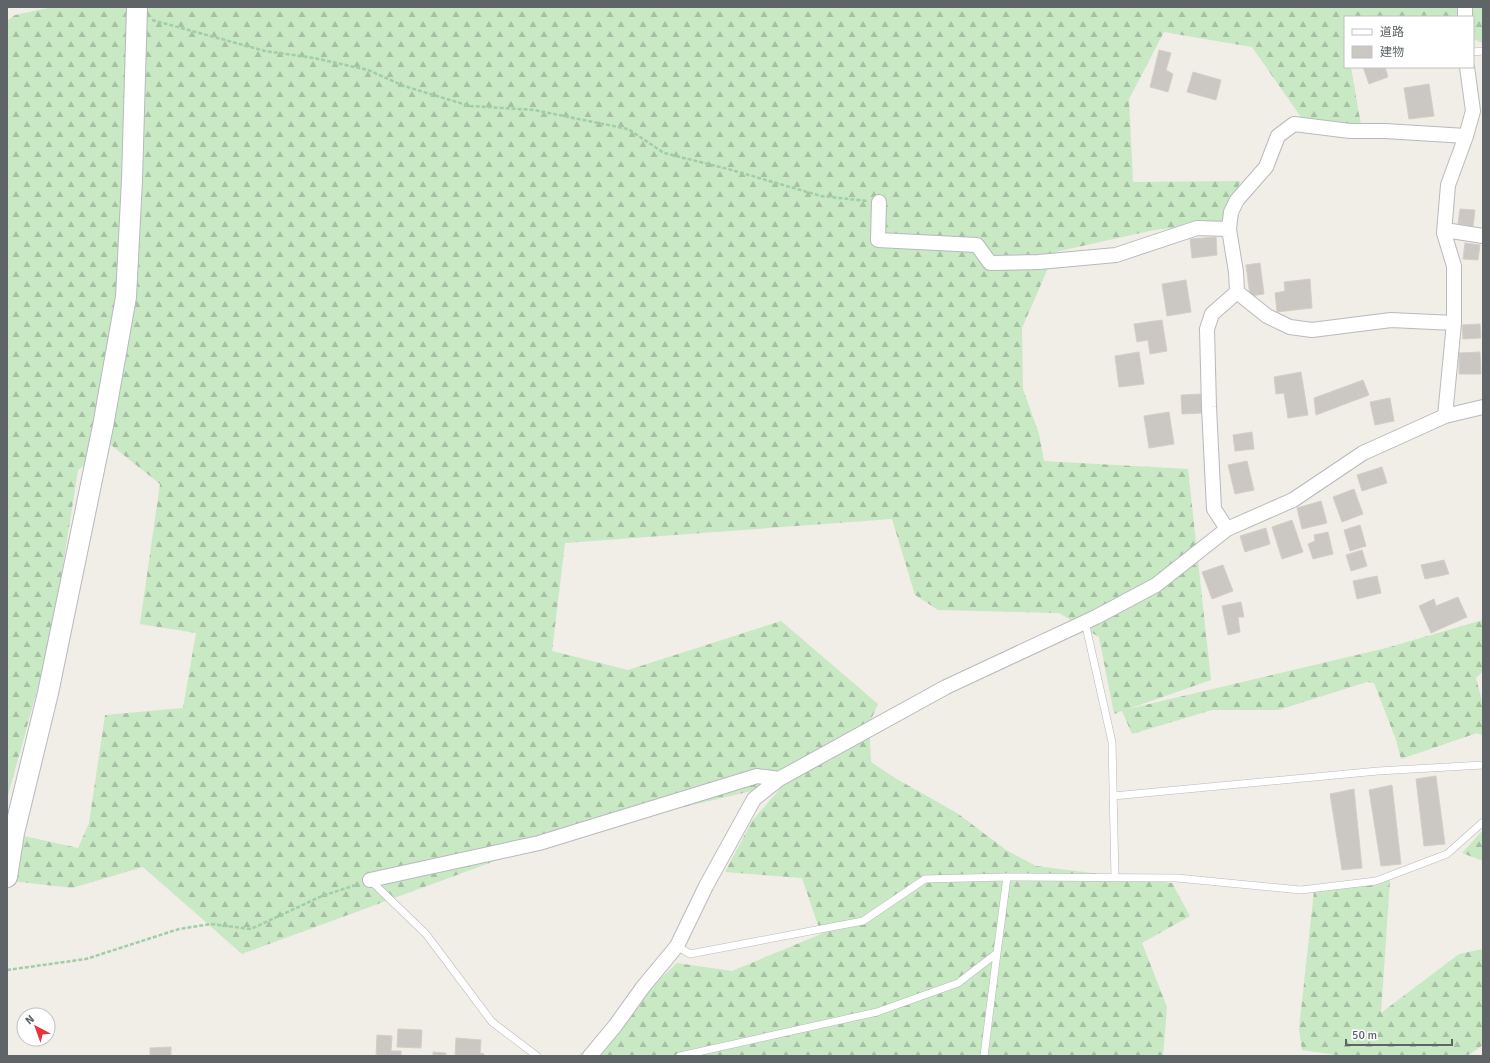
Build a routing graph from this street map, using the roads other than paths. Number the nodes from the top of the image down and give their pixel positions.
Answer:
1 (136, 11) edge
2 (1467, 68) edge
3 (1466, 136) junction
4 (880, 202) road end
5 (1229, 229) junction
6 (1445, 230) junction
7 (1483, 236) edge
8 (1237, 292) junction
9 (1454, 323) junction
10 (1483, 407) edge
11 (1445, 416) junction
12 (1227, 529) junction
13 (1085, 622) junction
14 (1483, 765) edge
15 (779, 779) junction
16 (1113, 796) junction
17 (1483, 822) edge
18 (7, 877) edge
19 (1007, 877) junction
20 (1115, 878) junction
21 (370, 880) joint
22 (678, 946) junction
23 (997, 953) junction
24 (537, 1056) edge
25 (590, 1056) edge
26 (680, 1056) edge
27 (984, 1056) edge

1 - 18 street
2 - 3 street
3 - 5 street
3 - 6 street
4 - 5 street
5 - 8 street
6 - 7 street
6 - 9 street
8 - 9 street
8 - 12 street
9 - 11 street
10 - 11 street
11 - 12 street
12 - 13 street
13 - 15 street
13 - 16 lane
14 - 16 lane
15 - 21 street
15 - 22 street
16 - 20 lane
17 - 20 lane
19 - 20 lane
19 - 22 lane
19 - 23 lane
21 - 24 lane
22 - 25 street
23 - 26 lane
23 - 27 lane

